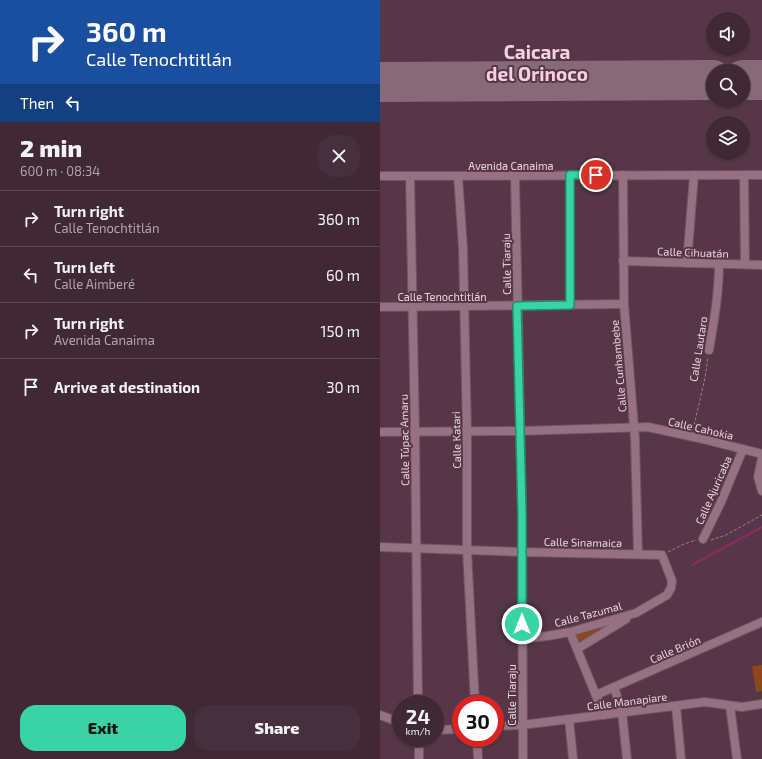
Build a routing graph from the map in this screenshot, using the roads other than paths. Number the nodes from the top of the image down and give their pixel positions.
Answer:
1 (570, 175) junction
2 (623, 175) junction
3 (694, 175) junction
4 (744, 175) junction
5 (762, 175) edge
6 (380, 176) edge
7 (410, 176) junction
8 (458, 176) junction
9 (515, 176) junction
10 (624, 261) junction
11 (687, 263) junction
12 (719, 264) junction
13 (745, 264) junction
14 (762, 265) edge
15 (624, 304) junction
16 (570, 305) junction
17 (517, 306) junction
18 (412, 307) junction
19 (465, 307) junction
20 (380, 308) edge
21 (709, 350) road end
22 (634, 428) junction
23 (467, 431) junction
24 (520, 431) junction
25 (380, 432) edge
26 (415, 432) junction
27 (743, 449) junction
28 (762, 454) edge
29 (762, 458) edge
30 (762, 491) edge
31 (703, 539) dead end
32 (380, 547) edge
33 (416, 548) junction
34 (467, 550) junction
35 (522, 552) junction
36 (638, 554) junction
37 (672, 581) joint
38 (636, 613) junction
39 (762, 622) edge
40 (570, 632) junction
41 (522, 639) junction
42 (577, 649) junction
43 (614, 687) junction
44 (418, 695) edge
45 (475, 695) edge
46 (596, 695) junction
47 (762, 704) edge
48 (676, 706) junction
49 (730, 706) junction
50 (622, 712) junction
51 (380, 715) edge
52 (604, 715) junction
53 (569, 719) junction
54 (392, 720) edge
55 (522, 725) junction
56 (504, 726) edge
57 (419, 747) edge
58 (477, 747) edge
59 (419, 759) edge
60 (478, 759) edge
61 (523, 759) edge
62 (573, 759) edge
63 (627, 759) edge
64 (681, 759) edge
65 (737, 759) edge

1 - 2 street, Avenida Canaima
1 - 9 street, Avenida Canaima
1 - 16 street
2 - 3 street, Avenida Canaima
2 - 10 street, Calle Cunhambebe
3 - 4 street, Avenida Canaima
3 - 11 street
4 - 5 street, Avenida Canaima
4 - 13 street
6 - 7 street, Avenida Canaima
7 - 8 street, Avenida Canaima
7 - 18 street, Calle Túpac Amaru
8 - 9 street, Avenida Canaima
8 - 19 street, Calle Katari
9 - 17 street, Calle Tiaraju
10 - 11 street, Calle Cihuatán
10 - 15 street, Calle Cunhambebe
11 - 12 street, Calle Cihuatán
12 - 13 street, Calle Cihuatán
12 - 21 street, Calle Lautaro
13 - 14 street, Calle Cihuatán
15 - 16 street, Calle Tenochtitlán
15 - 22 street, Calle Cunhambebe
16 - 17 street, Calle Tenochtitlán
17 - 19 street, Calle Tenochtitlán
17 - 24 street, Calle Tiaraju
18 - 19 street, Calle Tenochtitlán
18 - 20 street, Calle Tenochtitlán
18 - 26 street, Calle Túpac Amaru
19 - 23 street, Calle Katari
22 - 24 street, Calle Cahokia
22 - 27 street, Calle Cahokia
22 - 36 street, Calle Cunhambebe
23 - 24 street, Calle Cahokia
23 - 26 street, Calle Cahokia
23 - 34 street, Calle Katari
24 - 35 street, Calle Tiaraju
25 - 26 street, Calle Cahokia
26 - 33 street, Calle Túpac Amaru
27 - 28 street, Calle Cahokia
27 - 31 street, Calle Ajuricaba
29 - 30 street
32 - 33 street, Calle Sinamaica
33 - 34 street, Calle Sinamaica
33 - 44 street, Calle Túpac Amaru
34 - 35 street, Calle Sinamaica
34 - 45 street, Calle Katari
35 - 36 street, Calle Sinamaica
35 - 41 street, Calle Tiaraju
36 - 37 street, Calle Sinamaica
37 - 38 street, Calle Tazumal
38 - 40 street, Calle Tazumal
38 - 42 street, Calle Tazumal
39 - 43 street, Calle Brión
40 - 41 street, Calle Tazumal
40 - 42 street
41 - 55 street, Calle Tiaraju
42 - 46 street
43 - 46 street, Calle Brión
43 - 50 street
46 - 52 street
47 - 49 street, Calle Manapiare
48 - 49 street, Calle Manapiare
48 - 50 street, Calle Manapiare
48 - 64 street
49 - 65 street
50 - 52 street, Calle Manapiare
50 - 63 street
51 - 54 street
52 - 53 street, Calle Manapiare
53 - 55 street, Calle Manapiare
53 - 62 street
55 - 56 street, Calle Manapiare
55 - 61 street, Calle Tiaraju
57 - 59 street
58 - 60 street

